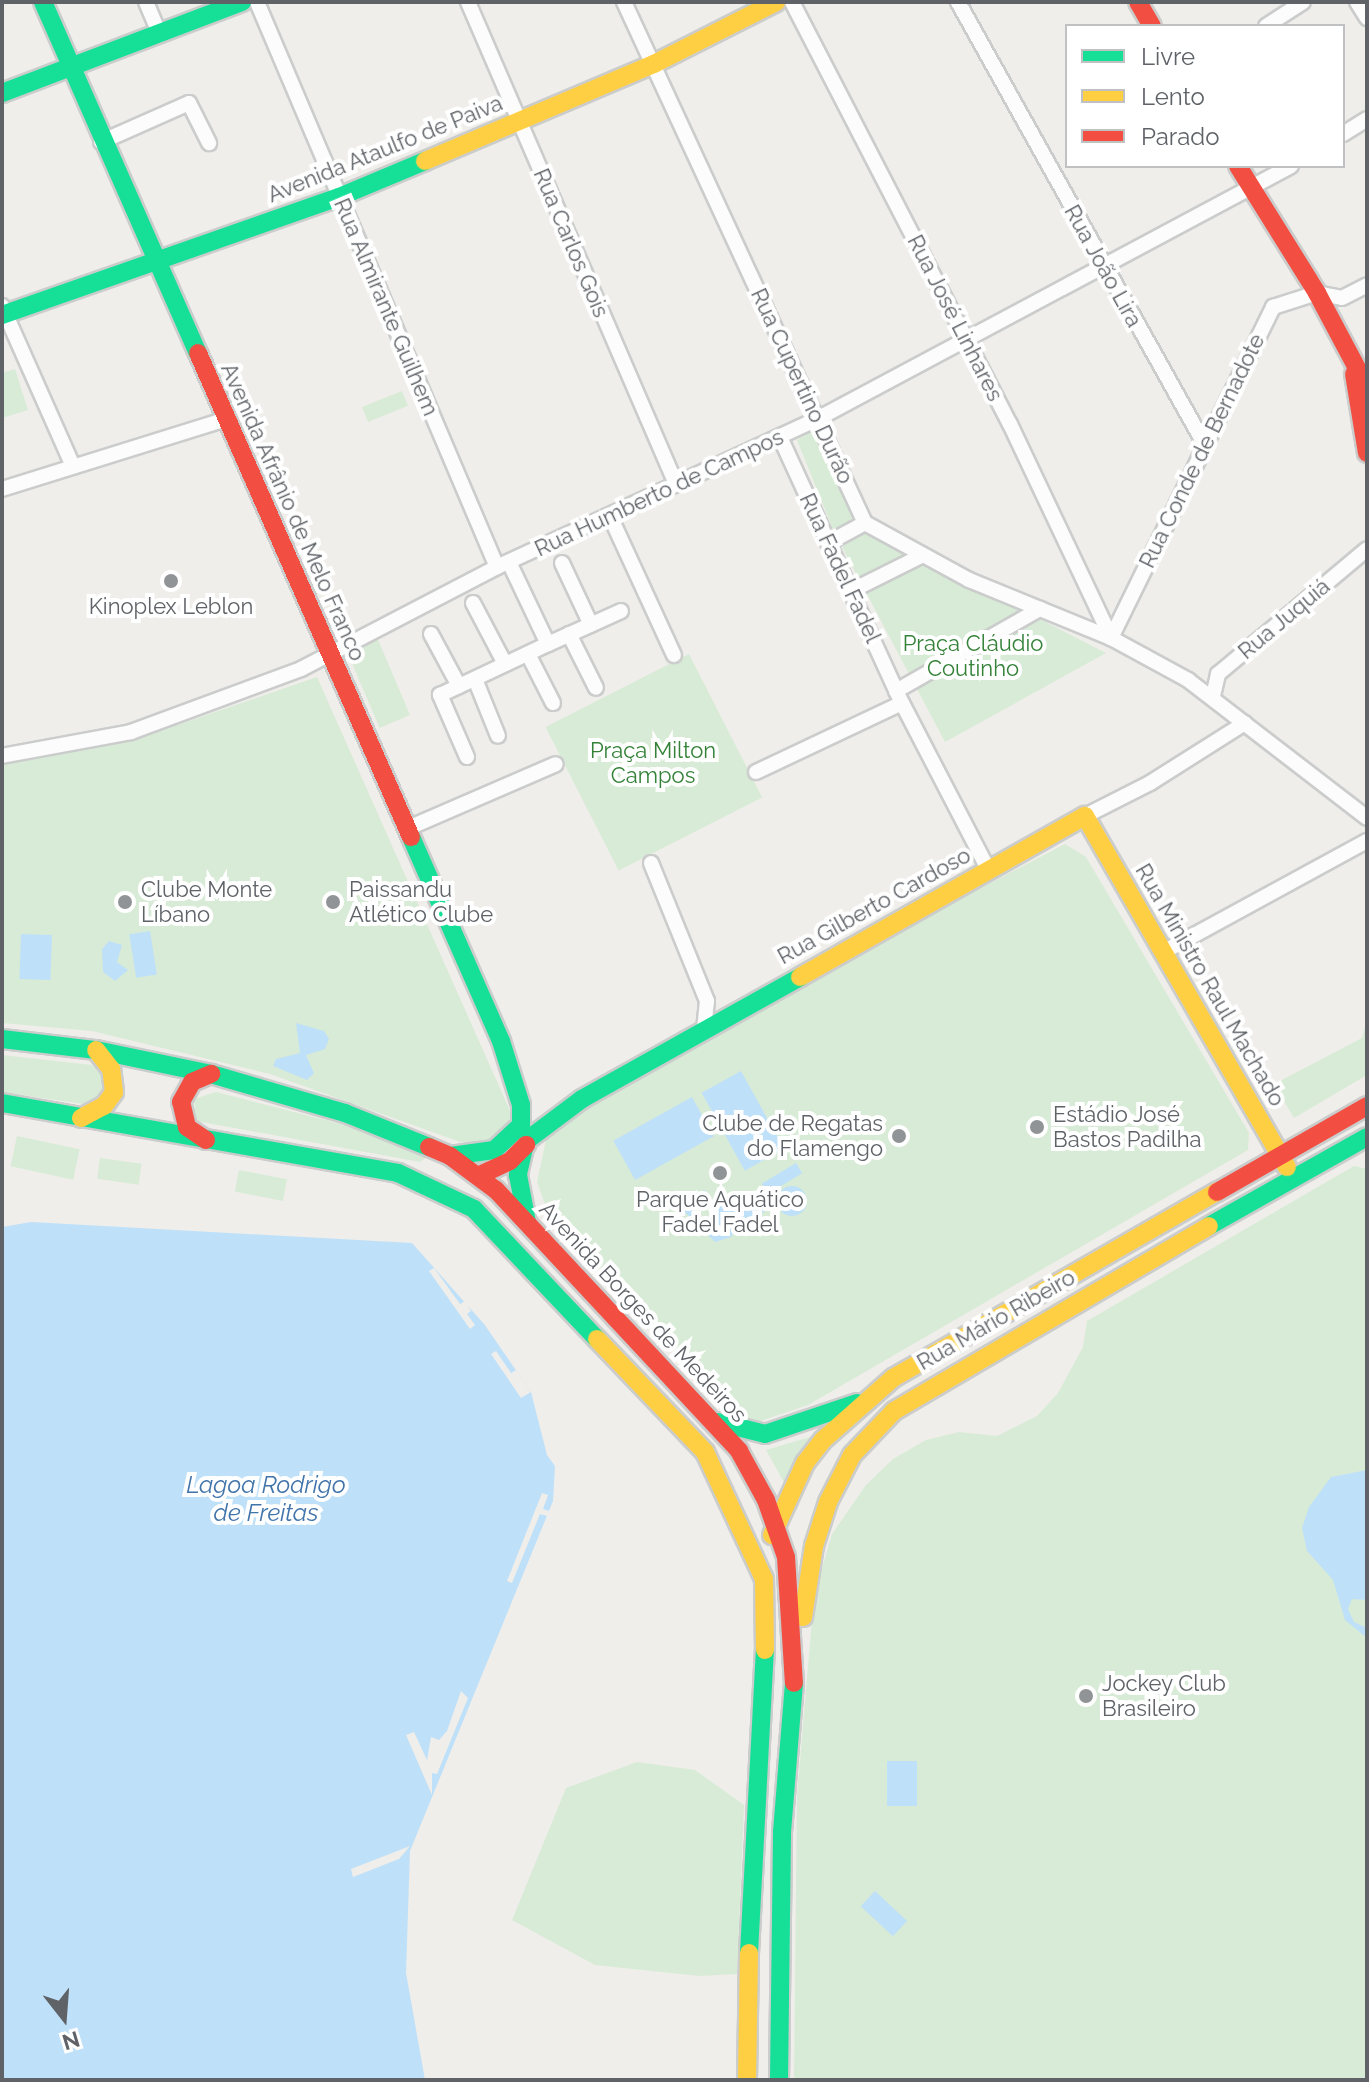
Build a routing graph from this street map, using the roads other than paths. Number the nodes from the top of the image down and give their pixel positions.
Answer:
1 (43, 2) edge
2 (146, 2) edge
3 (242, 2) edge
4 (257, 2) edge
5 (468, 2) edge
6 (624, 2) edge
7 (776, 2) edge
8 (792, 2) edge
9 (958, 2) edge
10 (1138, 2) edge
11 (1303, 2) edge
12 (1357, 2) edge
13 (1367, 18) edge
14 (1151, 24) edge
15 (1269, 24) edge
16 (160, 35) junction
17 (654, 64) junction
18 (71, 67) junction
19 (2, 93) edge
20 (1367, 119) edge
21 (519, 120) junction
22 (1345, 133) edge
23 (101, 142) junction
24 (209, 143) dead end
25 (1239, 168) edge
26 (1288, 168) edge
27 (1253, 189) junction
28 (339, 197) junction
29 (157, 264) junction
30 (1105, 268) junction
31 (1367, 285) edge
32 (1317, 293) junction
33 (3, 312) edge
34 (967, 342) junction
35 (1349, 355) junction
36 (1367, 387) edge
37 (819, 418) junction
38 (224, 420) junction
39 (780, 437) junction
40 (1205, 445) junction
41 (1367, 453) edge
42 (73, 466) junction
43 (676, 484) junction
44 (2, 489) edge
45 (610, 516) junction
46 (865, 523) junction
47 (828, 543) junction
48 (1367, 549) edge
49 (923, 555) junction
50 (562, 563) dead end
51 (503, 564) junction
52 (851, 591) junction
53 (473, 603) dead end
54 (1040, 609) junction
55 (621, 611) dead end
56 (591, 625) junction
57 (431, 634) dead end
58 (569, 634) junction
59 (1111, 638) junction
60 (548, 644) junction
61 (329, 654) junction
62 (528, 654) junction
63 (674, 655) dead end
64 (505, 664) junction
65 (475, 679) junction
66 (459, 686) junction
67 (596, 688) dead end
68 (1213, 696) junction
69 (899, 697) junction
70 (553, 703) dead end
71 (1245, 723) junction
72 (498, 736) dead end
73 (2, 756) edge
74 (467, 757) dead end
75 (556, 764) dead end
76 (756, 772) dead end
77 (1085, 816) junction
78 (1367, 818) edge
79 (406, 829) junction
80 (1367, 841) edge
81 (651, 863) dead end
82 (988, 869) junction
83 (1165, 951) junction
84 (707, 1001) junction
85 (732, 1013) junction
86 (704, 1029) junction
87 (2, 1039) edge
88 (501, 1041) junction
89 (96, 1050) junction
90 (211, 1074) junction
91 (2, 1103) edge
92 (1367, 1106) edge
93 (81, 1118) junction
94 (1367, 1137) edge
95 (209, 1141) junction
96 (527, 1143) junction
97 (450, 1156) junction
98 (1280, 1156) junction
99 (398, 1173) junction
100 (480, 1175) junction
101 (1294, 1178) junction
102 (527, 1222) junction
103 (860, 1403) junction
104 (717, 1422) junction
105 (774, 1527) junction
106 (764, 1579) junction
107 (796, 1664) junction
108 (747, 2080) edge
109 (779, 2080) edge

1 - 18 main road, Avenida Afrânio de Melo Franco
2 - 16 street
3 - 16 main road
4 - 28 street, Rua Almirante Guilhem
5 - 21 street, Rua Carlos Gois
6 - 17 street, Rua Cupertino Durão
7 - 17 main road, Avenida Ataulfo de Paiva
8 - 34 street, Rua José Linhares
9 - 30 street, Rua João Lira
10 - 14 main road
11 - 15 street
12 - 13 street
16 - 18 main road
17 - 21 main road, Avenida Ataulfo de Paiva
17 - 37 street, Rua Cupertino Durão
18 - 19 main road
18 - 23 main road, Avenida Afrânio de Melo Franco
20 - 22 street
21 - 28 main road, Avenida Ataulfo de Paiva
21 - 43 street, Rua Carlos Gois
23 - 24 street
23 - 29 main road, Avenida Afrânio de Melo Franco
25 - 27 main road
26 - 27 street, Rua Humberto de Campos
27 - 30 street, Rua Humberto de Campos
27 - 32 main road
28 - 29 main road, Avenida Ataulfo de Paiva
28 - 51 street, Rua Almirante Guilhem
29 - 33 main road, Avenida Ataulfo de Paiva
29 - 38 main road, Avenida Afrânio de Melo Franco
30 - 34 street, Rua Humberto de Campos
30 - 40 street, Rua João Lira
31 - 32 street, Rua Conde de Bernadote
32 - 35 main road
32 - 40 street, Rua Conde de Bernadote
33 - 42 street
34 - 37 street, Rua Humberto de Campos
34 - 59 street, Rua José Linhares
35 - 36 main road
35 - 41 main road
37 - 39 street, Rua Humberto de Campos
37 - 46 street, Rua Cupertino Durão
38 - 42 street
38 - 61 main road, Avenida Afrânio de Melo Franco
39 - 43 street, Rua Humberto de Campos
39 - 47 street, Rua Fadel Fadel
40 - 59 street, Rua Conde de Bernadote
42 - 44 street
43 - 45 street, Rua Humberto de Campos
45 - 51 street, Rua Humberto de Campos
45 - 63 street
46 - 47 street
46 - 49 street
47 - 52 street, Rua Fadel Fadel
48 - 68 street, Rua Juquiá
49 - 52 street
49 - 54 street
50 - 56 street
51 - 60 street, Rua Almirante Guilhem
51 - 61 street, Rua Humberto de Campos
52 - 69 street, Rua Fadel Fadel
53 - 64 street
54 - 59 street
54 - 69 street
55 - 56 street
56 - 58 street
57 - 66 street
58 - 60 street
58 - 67 street
59 - 68 street
60 - 62 street
61 - 73 street, Rua Humberto de Campos
61 - 79 main road, Avenida Afrânio de Melo Franco
62 - 64 street
62 - 70 street
64 - 65 street
65 - 66 street
65 - 72 street
66 - 74 street
68 - 71 street
69 - 76 street
69 - 82 street, Rua Fadel Fadel
71 - 77 street, Rua Gilberto Cardoso
71 - 78 street
75 - 79 street
77 - 82 main road, Rua Gilberto Cardoso
77 - 83 main road, Rua Ministro Raul Machado
79 - 88 main road, Avenida Afrânio de Melo Franco
80 - 83 street
81 - 84 street
82 - 85 main road, Rua Gilberto Cardoso
83 - 98 main road, Rua Ministro Raul Machado
84 - 85 street
84 - 86 street
85 - 86 main road, Rua Gilberto Cardoso
86 - 96 main road, Rua Gilberto Cardoso
87 - 89 main road, Avenida Borges de Medeiros
88 - 96 main road, Avenida Afrânio de Melo Franco
88 - 97 main road, Avenida Afrânio de Melo Franco
89 - 90 main road, Avenida Borges de Medeiros
89 - 93 main road
90 - 95 main road
90 - 97 main road, Avenida Borges de Medeiros
91 - 93 main road
92 - 98 main road, Rua Mário Ribeiro
93 - 95 main road
94 - 101 main road, Rua Mário Ribeiro
95 - 99 main road
96 - 100 main road
96 - 102 main road, Avenida Afrânio de Melo Franco
97 - 100 main road, Avenida Borges de Medeiros
98 - 101 main road, Rua Ministro Raul Machado
98 - 103 main road, Rua Mário Ribeiro
99 - 100 main road
99 - 106 main road
100 - 102 main road, Avenida Borges de Medeiros
101 - 107 main road, Rua Mário Ribeiro
102 - 104 main road, Avenida Borges de Medeiros
103 - 104 main road
103 - 105 main road, Rua Mário Ribeiro
104 - 105 main road, Avenida Borges de Medeiros
105 - 106 main road, Rua Mário Ribeiro
105 - 107 main road, Avenida Borges de Medeiros
106 - 108 main road
107 - 109 main road, Avenida Borges de Medeiros

